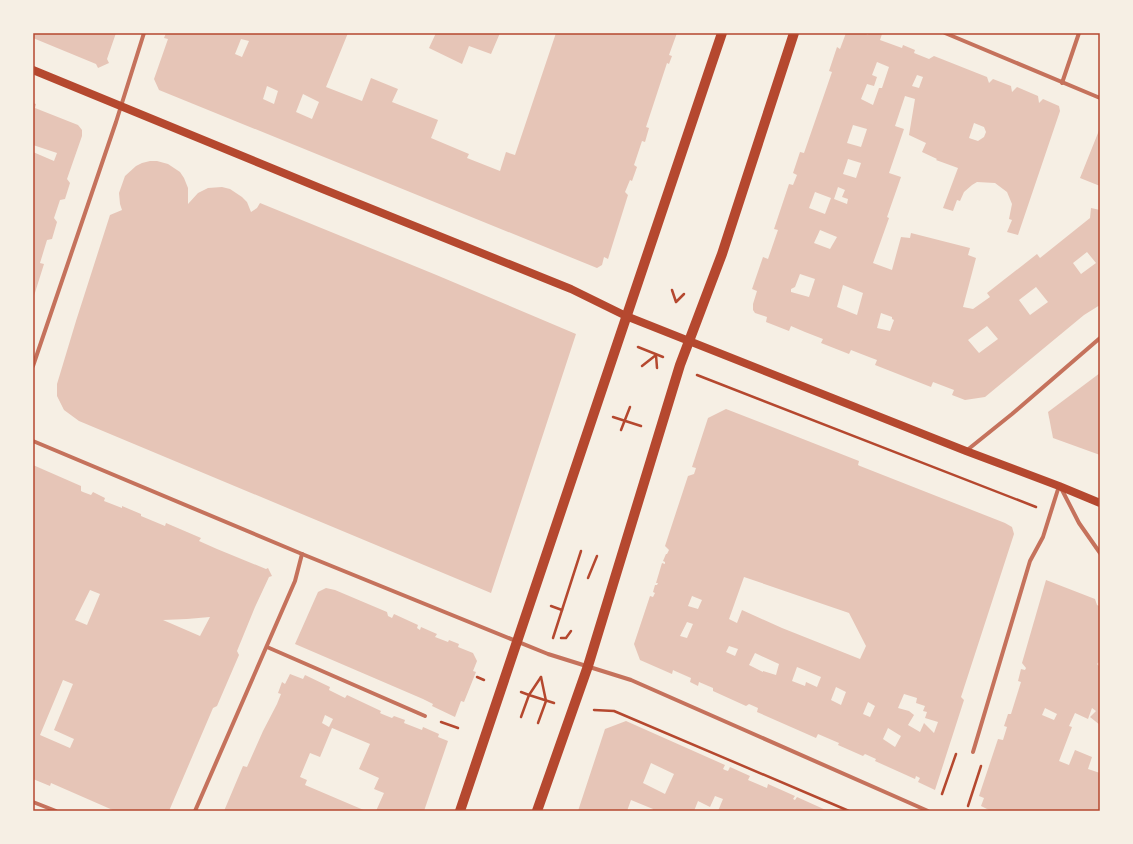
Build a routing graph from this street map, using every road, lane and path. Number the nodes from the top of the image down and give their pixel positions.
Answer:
1 (144, 33) edge
2 (722, 33) edge
3 (794, 33) edge
4 (945, 33) edge
5 (1079, 33) edge
6 (33, 70) edge
7 (1062, 83) junction
8 (1100, 98) edge
9 (121, 106) junction
10 (672, 290) dead end
11 (684, 294) dead end
12 (626, 316) junction
13 (619, 338) junction
14 (1100, 338) edge
15 (690, 341) junction
16 (656, 355) junction
17 (680, 365) junction
18 (33, 366) edge
19 (642, 366) dead end
20 (657, 372) dead end
21 (630, 406) dead end
22 (594, 411) junction
23 (624, 420) junction
24 (621, 430) dead end
25 (660, 432) junction
26 (33, 441) edge
27 (966, 451) junction
28 (1059, 486) junction
29 (1100, 503) edge
30 (1029, 504) dead end
31 (581, 551) dead end
32 (1100, 552) edge
33 (302, 554) junction
34 (597, 556) dead end
35 (588, 578) dead end
36 (571, 632) dead end
37 (518, 642) junction
38 (266, 646) junction
39 (588, 666) junction
40 (529, 695) junction
41 (546, 701) junction
42 (572, 709) junction
43 (426, 716) dead end
44 (521, 717) dead end
45 (538, 723) dead end
46 (958, 747) dead end
47 (972, 752) dead end
48 (982, 764) dead end
49 (942, 794) dead end
50 (33, 802) edge
51 (968, 806) dead end
52 (56, 811) edge
53 (195, 811) edge
54 (460, 811) edge
55 (537, 811) edge
56 (849, 811) edge
57 (928, 811) edge

1 - 9 street
2 - 12 main road
3 - 15 main road
4 - 7 street
5 - 7 street
6 - 9 main road
7 - 8 street
9 - 12 main road
9 - 18 street
10 - 11 path
12 - 13 main road
12 - 15 main road
13 - 16 path
13 - 22 main road
14 - 27 street
15 - 17 main road
15 - 27 main road
16 - 17 path
16 - 19 path
16 - 20 path
17 - 25 main road
17 - 30 path
21 - 23 path
22 - 23 path
22 - 37 main road
23 - 24 path
23 - 25 path
25 - 39 main road
26 - 33 street
27 - 28 main road
28 - 29 main road
28 - 32 street
28 - 47 street
31 - 36 path
33 - 37 street
33 - 38 street
34 - 35 path
37 - 39 street
37 - 54 main road
38 - 43 street
38 - 53 street
39 - 42 main road
39 - 57 street
40 - 41 path
40 - 41 path
40 - 44 path
41 - 42 path
41 - 45 path
42 - 55 main road
42 - 56 path
46 - 49 path
48 - 51 path
50 - 52 street

